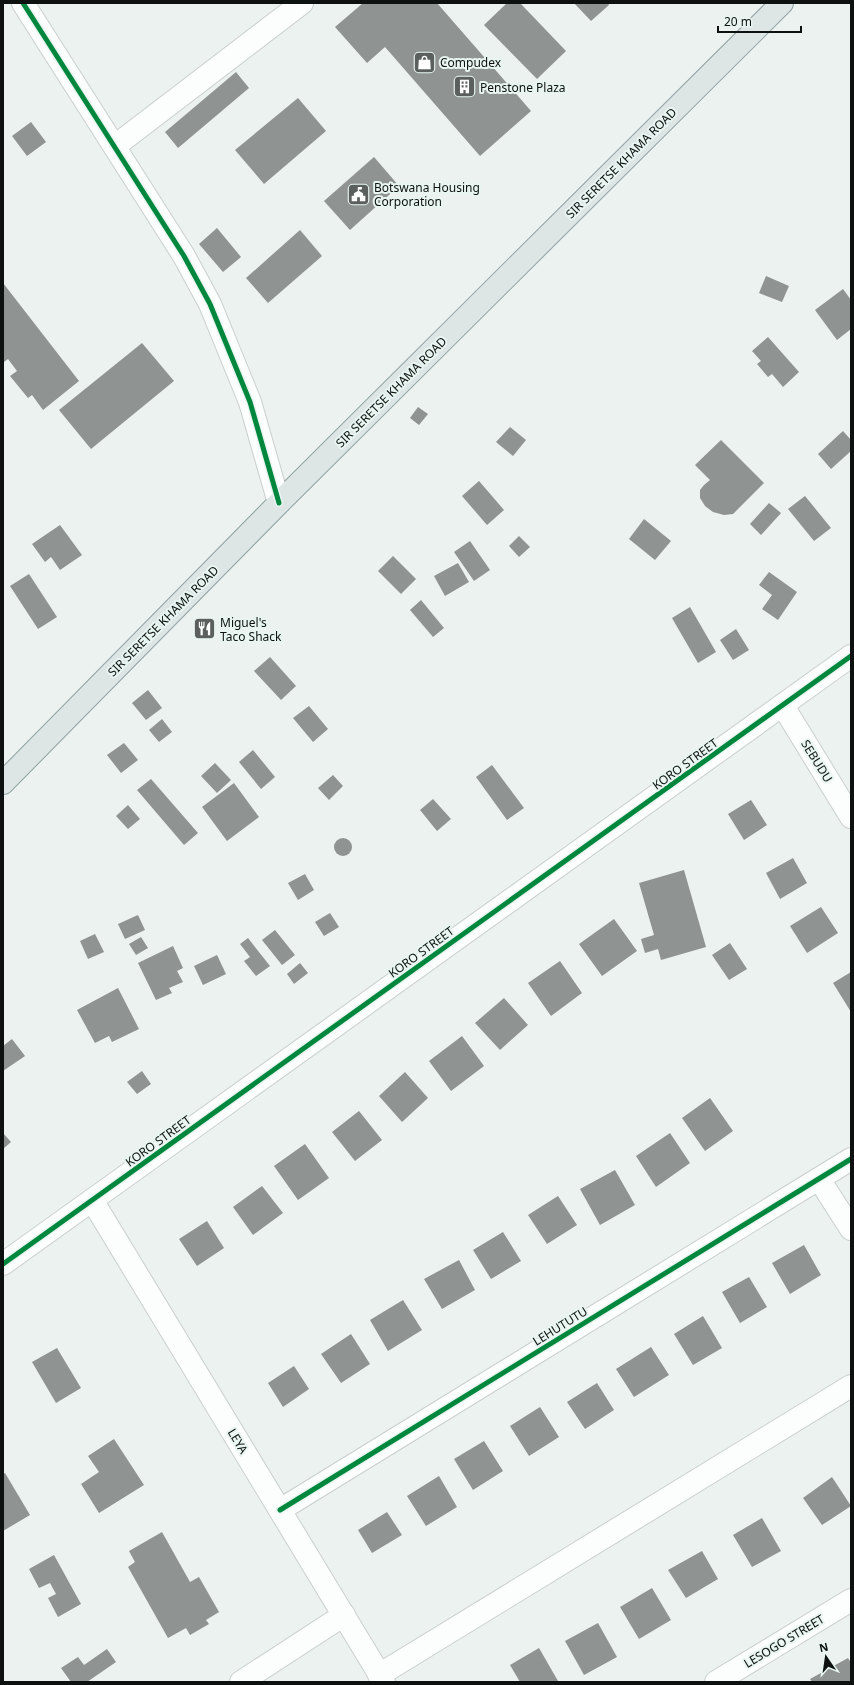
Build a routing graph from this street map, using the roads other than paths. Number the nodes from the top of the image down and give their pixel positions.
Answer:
1 (23, 3) edge
2 (302, 3) edge
3 (782, 3) edge
4 (115, 146) junction
5 (279, 503) junction
6 (851, 656) edge
7 (783, 706) junction
8 (3, 783) edge
9 (851, 817) edge
10 (851, 1159) edge
11 (818, 1179) junction
12 (92, 1200) junction
13 (851, 1229) edge
14 (3, 1264) edge
15 (851, 1386) edge
16 (280, 1510) junction
17 (851, 1600) edge
18 (344, 1615) junction
19 (381, 1678) edge
20 (241, 1682) edge
21 (716, 1682) edge

1 - 4 street
2 - 4 street
3 - 5 main road, SIR SERETSE KHAMA ROAD
4 - 5 street
5 - 8 main road, SIR SERETSE KHAMA ROAD
6 - 7 street, KORO STREET
7 - 9 street, SEBUDU
7 - 12 street, KORO STREET
10 - 11 street, LEHUTUTU
11 - 13 street
11 - 16 street, LEHUTUTU
12 - 14 street, KORO STREET
12 - 16 street, LEYA
15 - 19 street
16 - 18 street, LEYA
17 - 21 street, LESOGO STREET
18 - 19 street, LEYA
18 - 20 street

